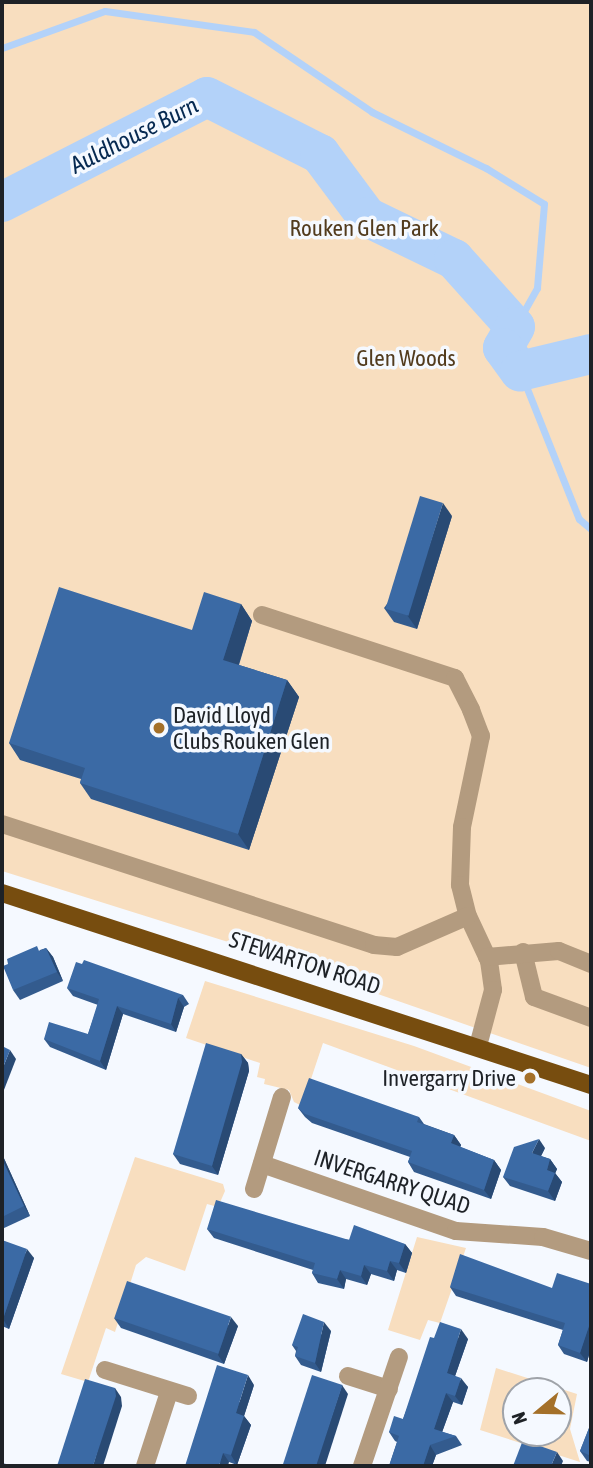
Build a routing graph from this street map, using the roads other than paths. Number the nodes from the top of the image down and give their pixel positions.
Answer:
1 (262, 615) dead end
2 (2, 824) edge
3 (3, 897) edge
4 (468, 916) junction
5 (523, 952) junction
6 (487, 957) junction
7 (591, 964) edge
8 (591, 1018) edge
9 (478, 1046) junction
10 (591, 1085) edge
11 (282, 1097) dead end
12 (262, 1164) junction
13 (254, 1189) dead end
14 (591, 1251) edge
15 (399, 1357) dead end
16 (106, 1370) dead end
17 (348, 1376) dead end
18 (388, 1389) junction
19 (169, 1392) junction
20 (188, 1396) dead end
21 (145, 1466) edge
22 (362, 1466) edge

1 - 4 street
2 - 4 street
3 - 9 main road, STEWARTON ROAD
4 - 6 street
5 - 6 street
5 - 7 street
5 - 8 street
6 - 9 street
9 - 10 main road, STEWARTON ROAD
11 - 12 street
12 - 13 street
12 - 14 street, INVERGARRY QUAD
15 - 18 street
16 - 19 street
17 - 18 street
18 - 22 street
19 - 20 street
19 - 21 street

